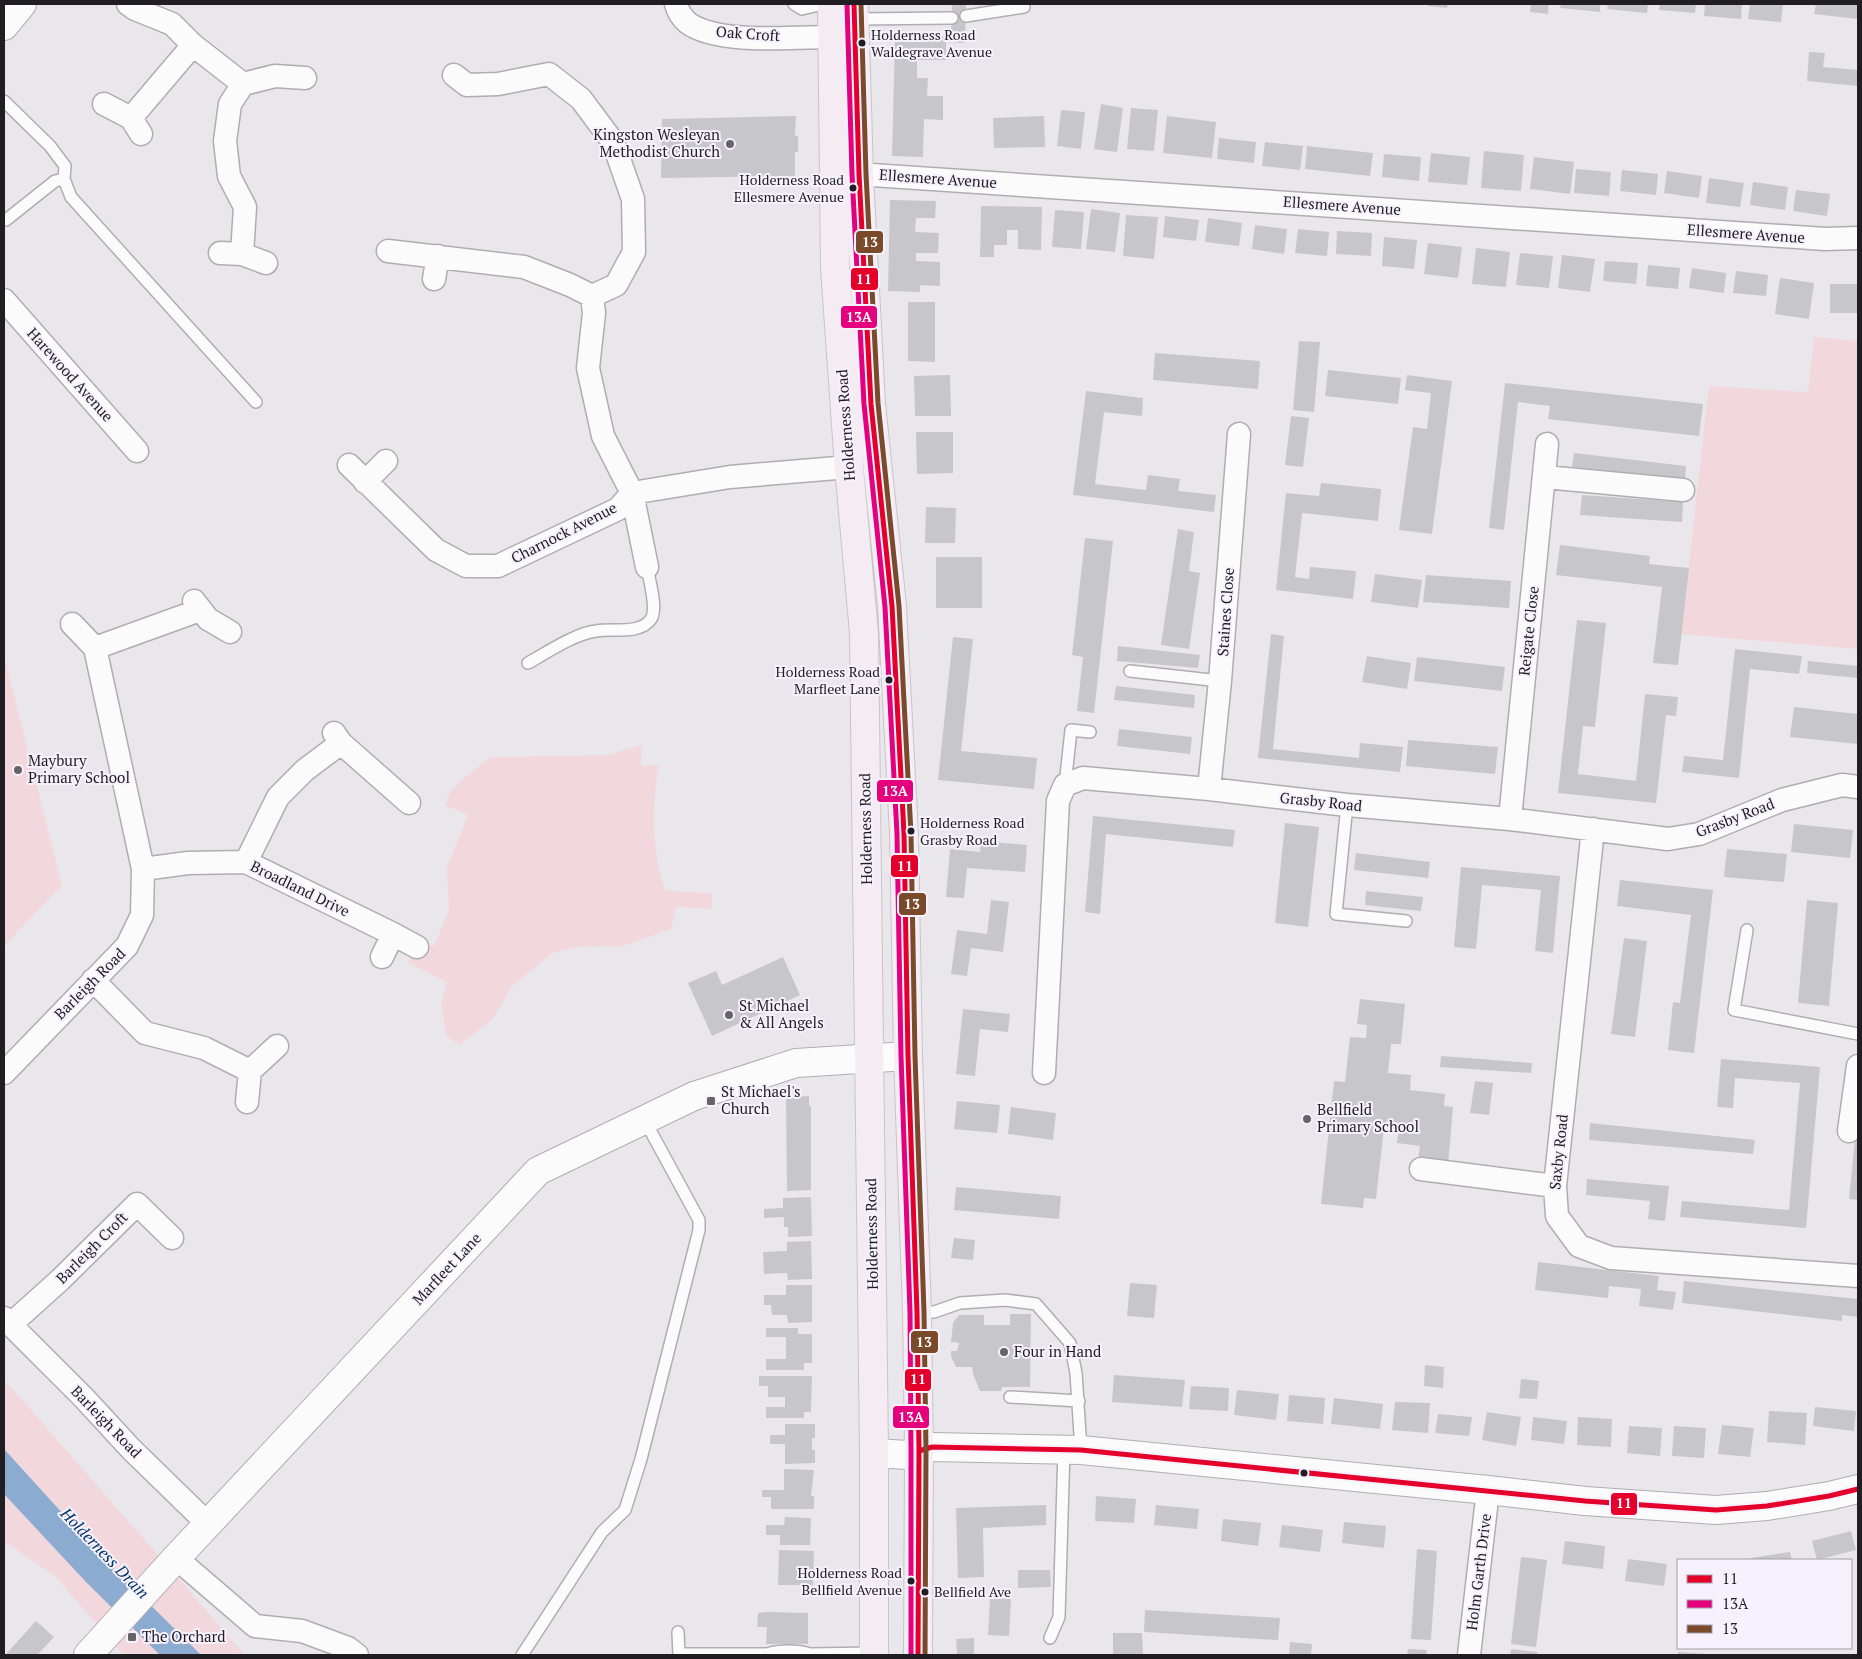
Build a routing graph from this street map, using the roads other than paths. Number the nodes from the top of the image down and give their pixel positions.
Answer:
1 (22, 4) edge
2 (128, 4) edge
3 (676, 4) edge
4 (794, 4) edge
5 (823, 4) edge
6 (832, 4) edge
7 (1024, 7) dead end
8 (854, 11) edge
9 (966, 16) dead end
10 (952, 18) dead end
11 (4, 26) edge
12 (833, 37) junction
13 (193, 45) junction
14 (294, 73) dead end
15 (454, 74) dead end
16 (243, 84) junction
17 (4, 101) edge
18 (104, 104) dead end
19 (847, 173) junction
20 (64, 179) junction
21 (6, 220) dead end
22 (1858, 238) edge
23 (388, 251) dead end
24 (438, 256) junction
25 (266, 263) dead end
26 (434, 279) dead end
27 (592, 296) junction
28 (4, 300) edge
29 (256, 402) dead end
30 (1239, 434) dead end
31 (1547, 444) dead end
32 (137, 451) dead end
33 (386, 461) dead end
34 (349, 465) dead end
35 (849, 467) junction
36 (1545, 477) junction
37 (365, 482) junction
38 (1683, 490) dead end
39 (632, 493) junction
40 (647, 567) joint
41 (72, 624) dead end
42 (230, 632) dead end
43 (894, 645) junction
44 (864, 647) junction
45 (95, 648) junction
46 (528, 663) dead end
47 (1130, 671) dead end
48 (1220, 680) junction
49 (1090, 732) dead end
50 (1065, 785) junction
51 (1858, 787) edge
52 (1209, 789) junction
53 (410, 803) dead end
54 (1346, 806) junction
55 (1510, 819) junction
56 (1593, 829) junction
57 (246, 862) junction
58 (143, 868) junction
59 (1406, 921) dead end
60 (1747, 930) dead end
61 (393, 934) junction
62 (417, 947) dead end
63 (382, 958) dead end
64 (93, 980) junction
65 (1858, 1034) edge
66 (277, 1046) dead end
67 (908, 1056) junction
68 (870, 1059) junction
69 (1858, 1066) edge
70 (250, 1072) junction
71 (4, 1073) edge
72 (1044, 1073) dead end
73 (247, 1102) dead end
74 (644, 1119) junction
75 (1849, 1131) dead end
76 (1421, 1169) dead end
77 (1555, 1186) junction
78 (172, 1238) dead end
79 (1858, 1276) edge
80 (917, 1312) junction
81 (7, 1322) edge
82 (1010, 1397) dead end
83 (1079, 1401) junction
84 (1072, 1449) junction
85 (919, 1451) junction
86 (874, 1453) junction
87 (1858, 1489) edge
88 (1488, 1490) junction
89 (209, 1525) junction
90 (168, 1568) junction
91 (678, 1632) dead end
92 (1050, 1638) dead end
93 (874, 1654) edge
94 (88, 1655) edge
95 (357, 1655) edge
96 (522, 1655) edge
97 (679, 1655) edge
98 (918, 1655) edge
99 (1469, 1655) edge

1 - 11 street
2 - 13 street
3 - 12 street, Oak Croft
4 - 5 lane
6 - 12 highway, Holderness Road
7 - 9 lane
8 - 10 lane
8 - 19 highway, Holderness Road
12 - 19 highway, Holderness Road
13 - 16 street
13 - 18 street
14 - 16 street
15 - 27 street
16 - 25 street
17 - 20 lane
19 - 22 street, Ellesmere Avenue
19 - 35 highway, Holderness Road
19 - 43 highway, Holderness Road
20 - 21 lane
20 - 29 lane
23 - 24 street
24 - 26 street
24 - 27 street
27 - 39 street
28 - 32 street, Harewood Avenue
30 - 48 street, Staines Close
31 - 36 street, Reigate Close
33 - 37 street
34 - 37 street, Charnock Avenue
35 - 39 street, Charnock Avenue
35 - 44 highway, Holderness Road
36 - 38 street
36 - 55 street, Reigate Close
37 - 39 street, Charnock Avenue
39 - 40 street
40 - 46 lane
41 - 45 street
42 - 45 street
43 - 44 lane
43 - 67 highway, Holderness Road
44 - 68 highway, Holderness Road
45 - 58 street, Barleigh Road
47 - 48 lane
48 - 52 street, Staines Close
49 - 50 lane
50 - 52 street, Grasby Road
50 - 72 street
51 - 56 street, Grasby Road
52 - 54 street, Grasby Road
53 - 57 street
54 - 55 street, Grasby Road
54 - 59 lane
55 - 56 street, Grasby Road
56 - 77 street, Saxby Road
57 - 58 street, Broadland Drive
57 - 61 street, Broadland Drive
58 - 64 street, Barleigh Road
60 - 65 lane
61 - 62 street, Broadland Drive
61 - 63 street
64 - 70 street
64 - 71 street, Barleigh Road
66 - 70 street
67 - 68 street, Marfleet Lane
67 - 80 highway, Holderness Road
68 - 74 street, Marfleet Lane
68 - 86 highway, Holderness Road
69 - 75 street
70 - 73 street
74 - 89 street, Marfleet Lane
74 - 96 lane
76 - 77 street
77 - 79 street, Saxby Road
78 - 81 street, Barleigh Croft
80 - 83 lane
80 - 85 highway, Holderness Road
81 - 89 street, Barleigh Road
82 - 83 lane
83 - 84 lane
84 - 85 street
84 - 88 street
84 - 92 lane
85 - 86 street
85 - 98 highway, Holderness Road
86 - 93 highway, Holderness Road
87 - 88 street
88 - 99 street, Holm Garth Drive
89 - 90 street, Marfleet Lane
90 - 94 street, Marfleet Lane
90 - 95 street
91 - 97 lane
93 - 97 lane

